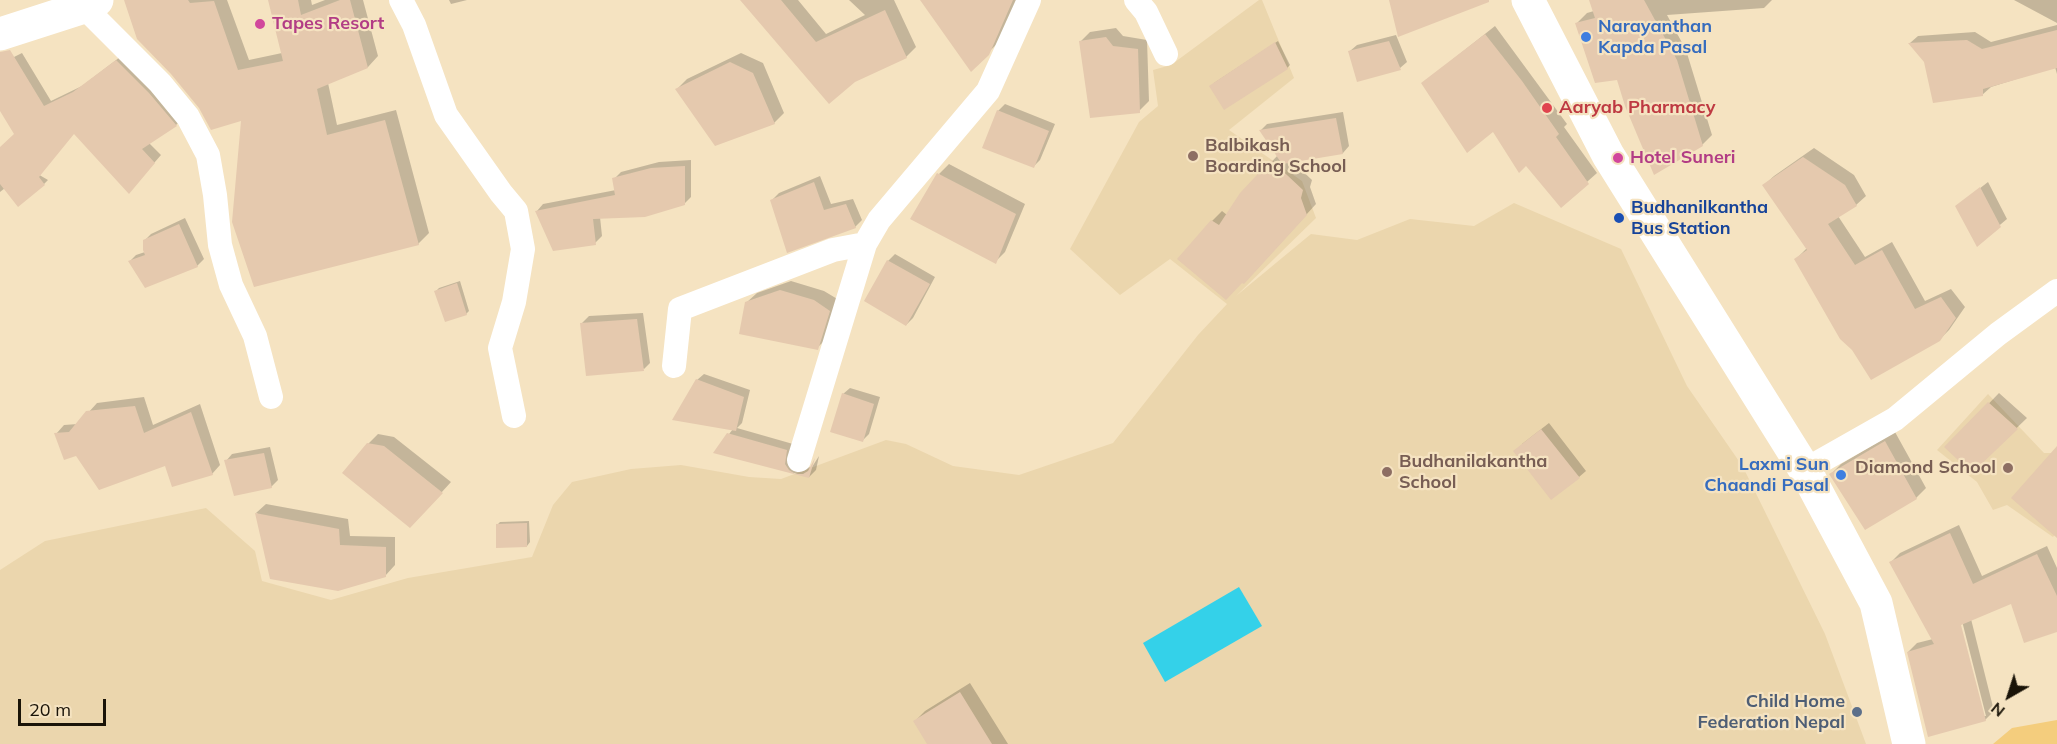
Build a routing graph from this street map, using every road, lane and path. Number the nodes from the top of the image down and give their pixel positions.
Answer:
1 (401, 0) edge
2 (1029, 0) edge
3 (1136, 0) edge
4 (1528, 0) edge
5 (91, 4) edge
6 (0, 34) edge
7 (1166, 54) dead end
8 (865, 244) junction
9 (2057, 291) edge
10 (674, 366) dead end
11 (272, 397) dead end
12 (514, 416) dead end
13 (799, 460) dead end
14 (1804, 470) junction
15 (1909, 744) edge

1 - 12 street
2 - 8 street
3 - 7 street
4 - 14 main road
5 - 6 main road
5 - 11 street
8 - 10 street
8 - 13 street
9 - 14 street
14 - 15 main road

